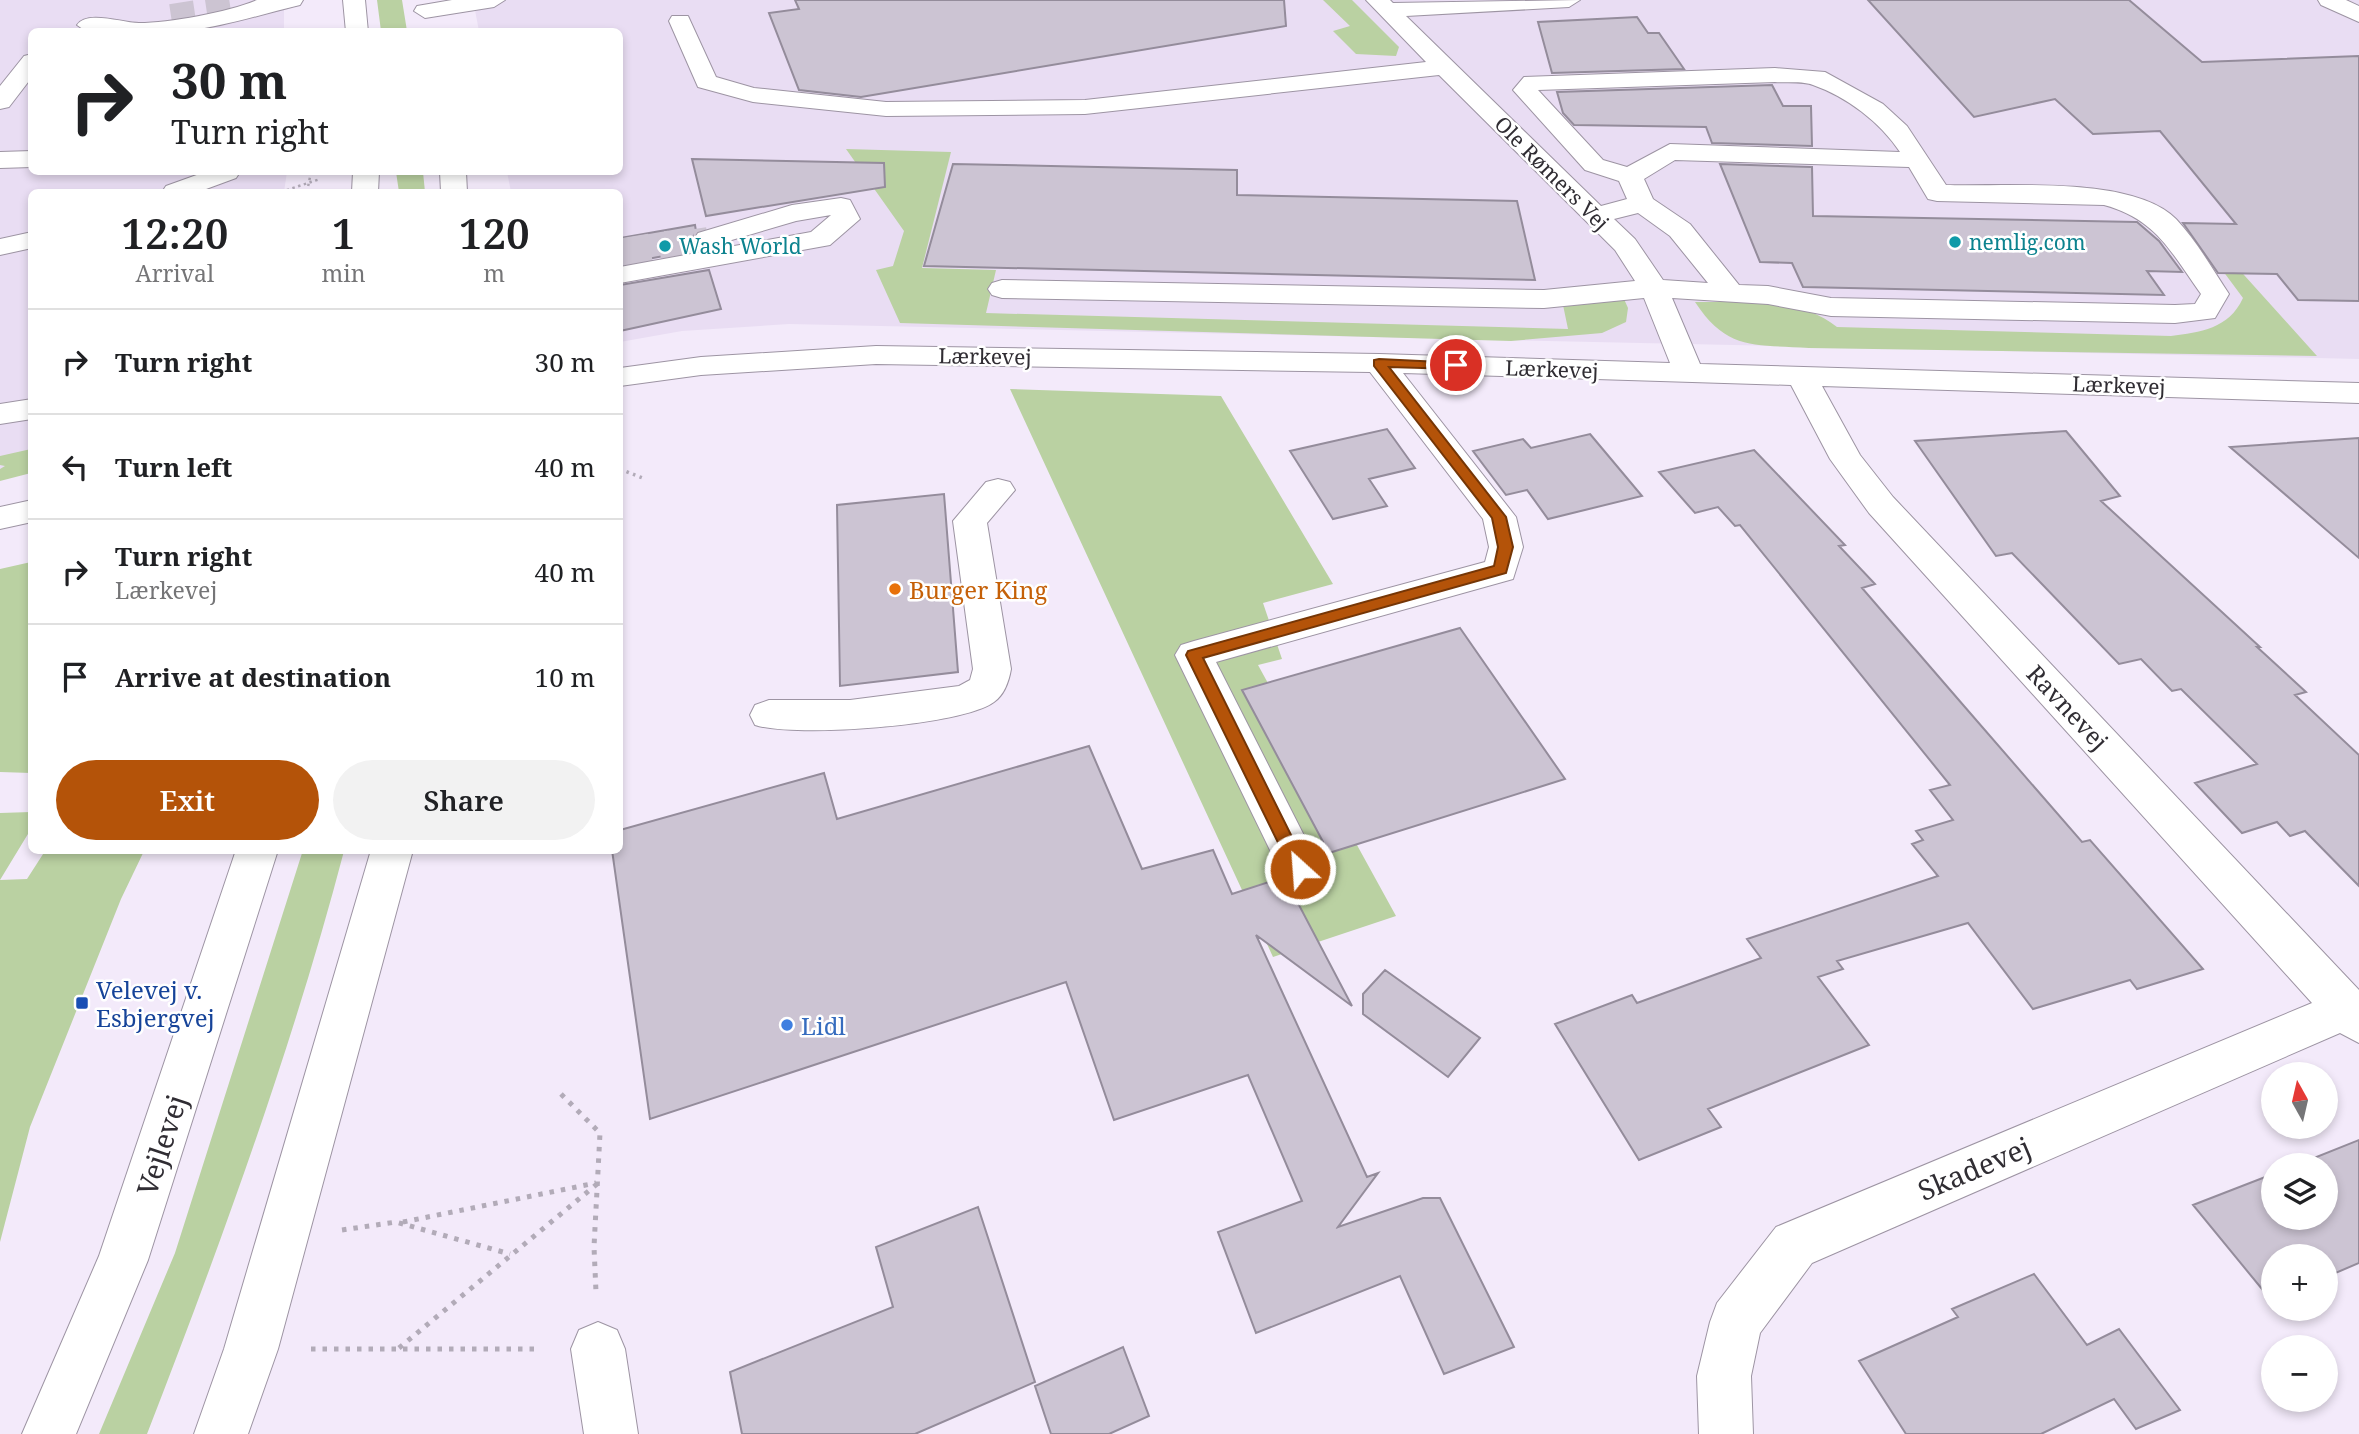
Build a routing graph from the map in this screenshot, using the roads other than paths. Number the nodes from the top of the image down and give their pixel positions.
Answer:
1 (292, 0) edge
2 (354, 0) edge
3 (494, 0) edge
4 (1569, 0) edge
5 (2329, 0) edge
6 (266, 2) edge
7 (111, 4) edge
8 (1382, 5) edge
9 (237, 6) dead end
10 (426, 14) edge
11 (2359, 15) edge
12 (171, 16) tunnel mouth
13 (680, 21) dead end
14 (86, 28) edge
15 (154, 28) edge
16 (357, 28) edge
17 (15, 66) edge
18 (1445, 67) junction
19 (1532, 82) junction
20 (1467, 89) junction
21 (28, 101) edge
22 (0, 102) edge
23 (0, 127) edge
24 (28, 159) edge
25 (0, 160) edge
26 (1918, 160) junction
27 (219, 175) edge
28 (1630, 176) junction
29 (183, 189) edge
30 (1642, 203) junction
31 (1595, 216) junction
32 (28, 219) edge
33 (0, 224) edge
34 (708, 239) tunnel mouth
35 (28, 241) edge
36 (0, 247) edge
37 (623, 274) edge
38 (1654, 288) junction
39 (1002, 289) dead end
40 (1731, 293) junction
41 (1379, 363) junction
42 (1689, 373) junction
43 (1801, 375) junction
44 (623, 377) edge
45 (28, 392) edge
46 (2359, 393) edge
47 (0, 397) edge
48 (28, 410) edge
49 (0, 414) edge
50 (998, 490) dead end
51 (28, 512) edge
52 (0, 518) edge
53 (769, 715) dead end
54 (256, 854) edge
55 (391, 854) edge
56 (1300, 869) dead end
57 (2353, 1016) edge
58 (598, 1349) road end
59 (50, 1434) edge
60 (221, 1434) edge
61 (611, 1434) edge
62 (1726, 1434) edge

1 - 6 street
2 - 16 street
3 - 10 street
4 - 8 street
5 - 11 street
6 - 9 street
6 - 15 street
7 - 12 street
7 - 14 street
8 - 18 street, Ole Rømers Vej
13 - 18 street
17 - 22 street
18 - 20 street, Ole Rømers Vej
19 - 20 street
19 - 26 street
19 - 28 street
20 - 31 street, Ole Rømers Vej
21 - 23 street
24 - 25 street
26 - 28 street
26 - 40 street
27 - 29 street
28 - 30 street
30 - 31 street
30 - 40 street
31 - 38 street, Ole Rømers Vej
32 - 33 street
34 - 37 street
35 - 36 street
38 - 39 street
38 - 40 street
38 - 42 street, Ole Rømers Vej
41 - 42 street, Lærkevej
41 - 44 street, Lærkevej
41 - 56 street
42 - 43 street, Lærkevej
43 - 46 street, Lærkevej
43 - 57 street, Ravnevej
45 - 47 street
48 - 49 street
50 - 53 street
51 - 52 street
54 - 59 street, Vejlevej
55 - 60 street
57 - 62 street, Skadevej
58 - 61 street

